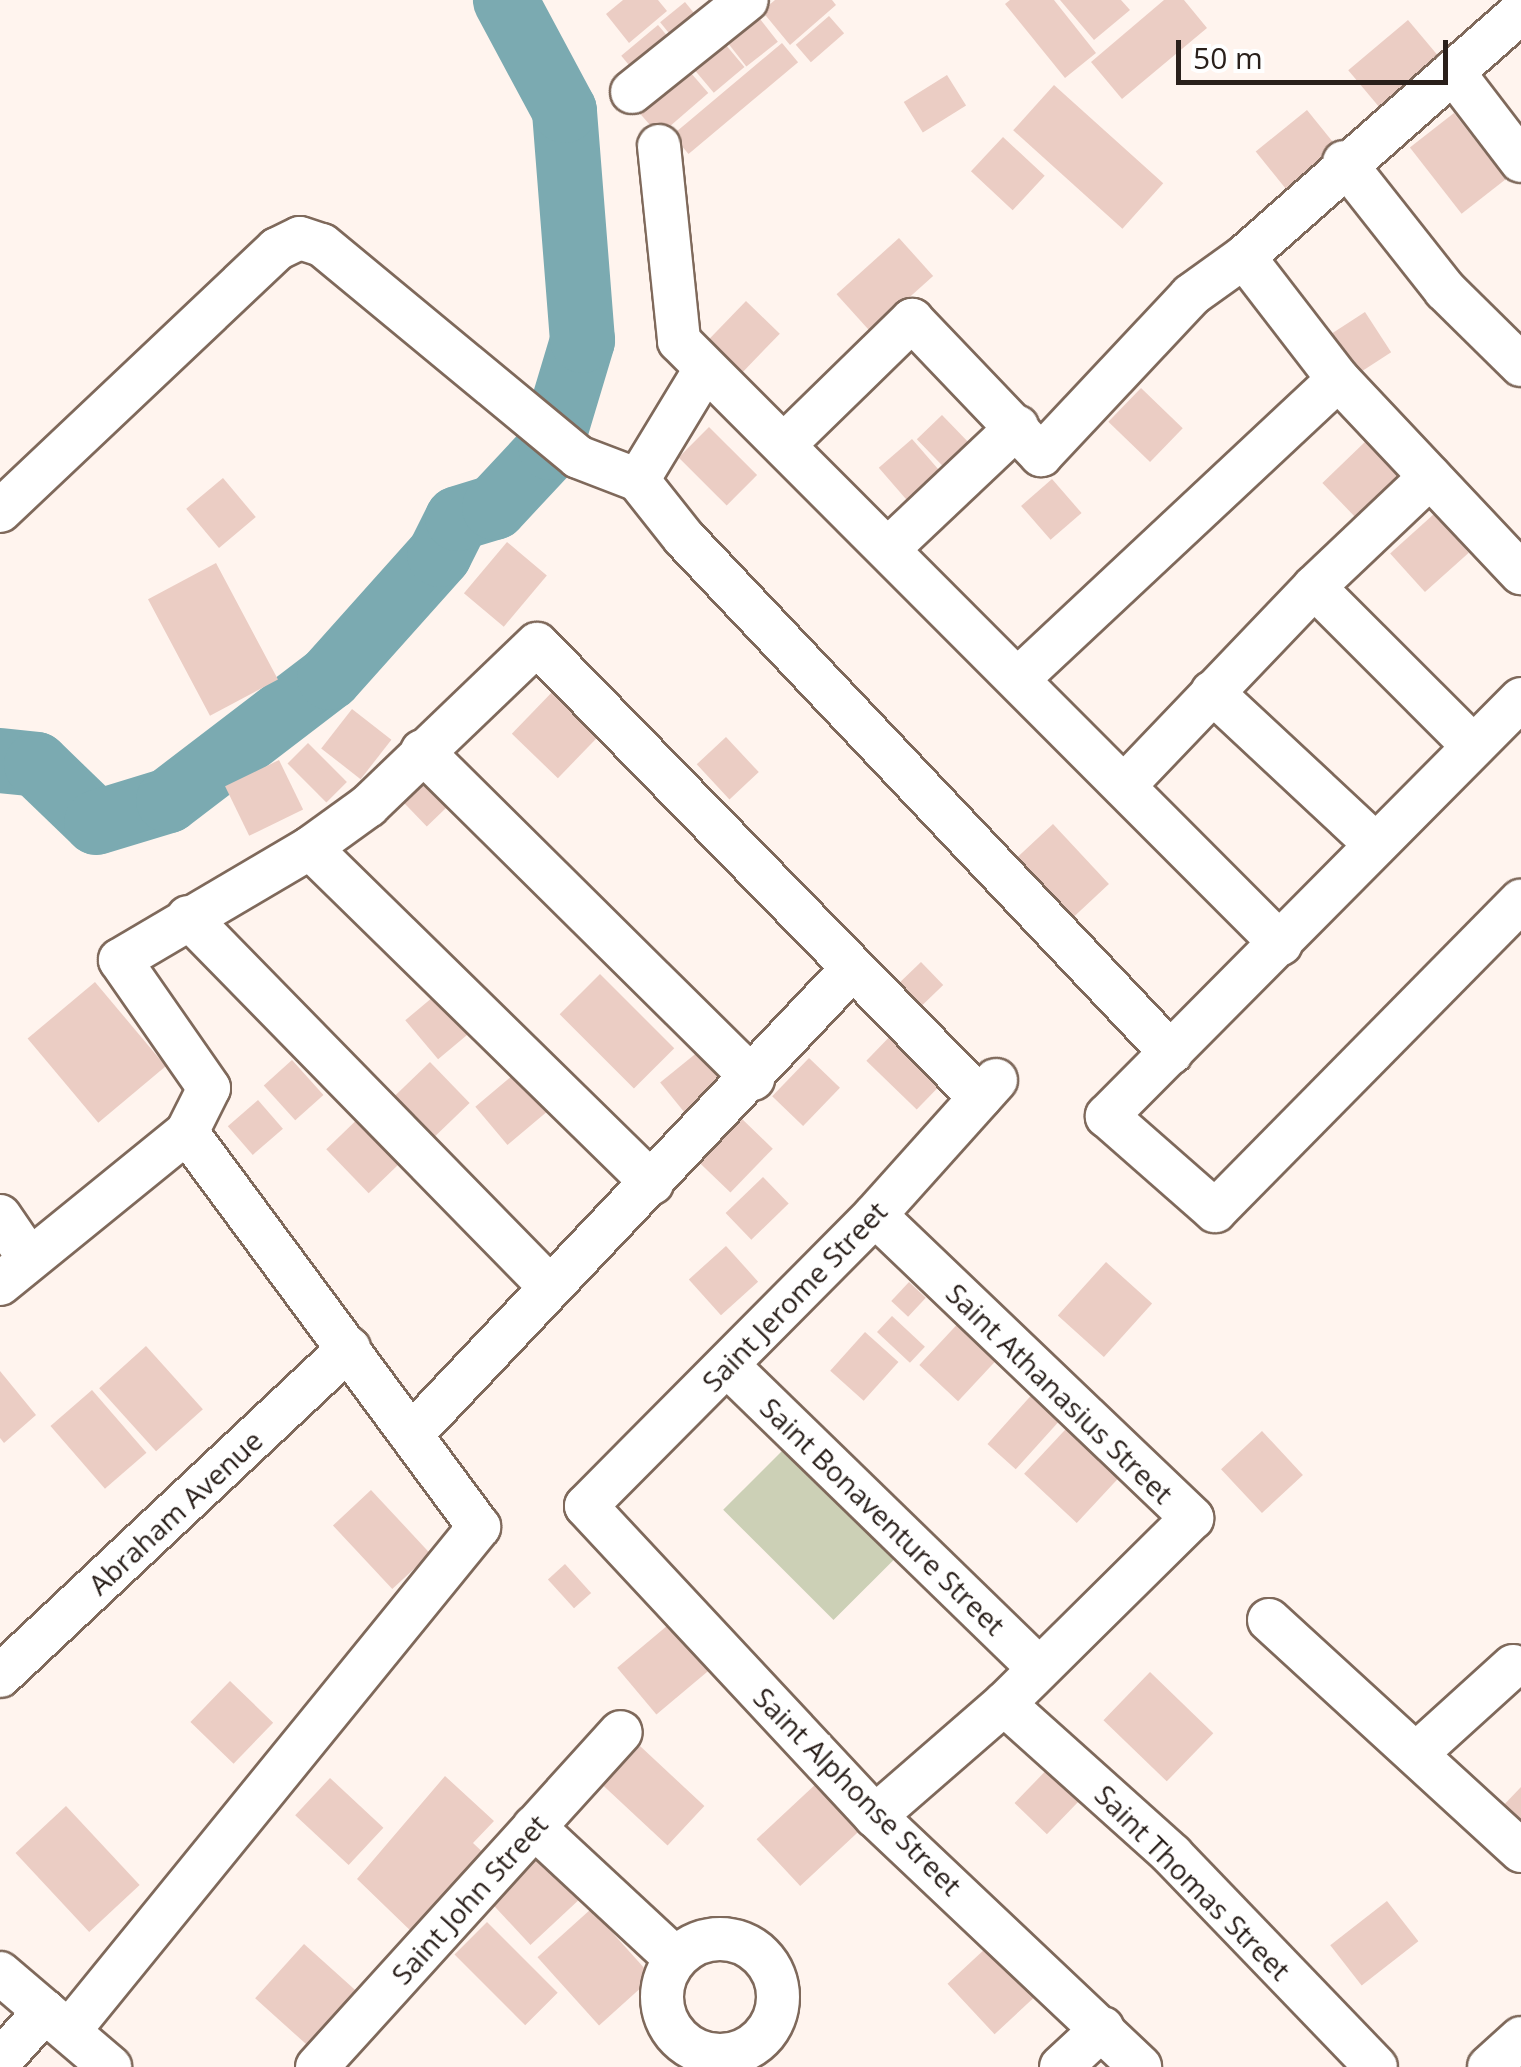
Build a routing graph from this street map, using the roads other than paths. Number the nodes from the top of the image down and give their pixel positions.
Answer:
1 (747, 0) edge
2 (1521, 12) edge
3 (1453, 72) junction
4 (632, 92) dead end
5 (659, 146) dead end
6 (1521, 161) edge
7 (1344, 162) junction
8 (1244, 258) junction
9 (1521, 365) edge
10 (704, 371) junction
11 (1338, 380) junction
12 (1017, 427) junction
13 (787, 442) junction
14 (1430, 477) junction
15 (638, 480) junction
16 (0, 511) edge
17 (888, 549) junction
18 (1521, 573) edge
19 (1314, 587) junction
20 (1020, 678) junction
21 (1212, 692) junction
22 (1521, 698) edge
23 (1472, 745) junction
24 (422, 751) junction
25 (1124, 786) junction
26 (1375, 844) junction
27 (310, 848) junction
28 (1521, 901) edge
29 (188, 917) junction
30 (1281, 944) junction
31 (852, 969) junction
32 (1171, 1053) junction
33 (753, 1079) junction
34 (188, 1132) junction
35 (652, 1183) junction
36 (875, 1215) junction
37 (0, 1216) edge
38 (14, 1270) edge
39 (548, 1286) junction
40 (349, 1348) junction
41 (726, 1365) junction
42 (411, 1435) junction
43 (586, 1506) joint
44 (1269, 1620) dead end
45 (1513, 1666) dead end
46 (1039, 1668) junction
47 (0, 1676) edge
48 (1004, 1704) junction
49 (621, 1732) dead end
50 (1416, 1754) junction
51 (875, 1816) junction
52 (534, 1827) junction
53 (1521, 1851) edge
54 (675, 1958) junction
55 (0, 1973) edge
56 (57, 2020) junction
57 (1103, 2028) junction
58 (1521, 2038) edge
59 (666, 2053) edge
60 (0, 2061) edge
61 (110, 2067) edge
62 (317, 2067) edge
63 (1061, 2067) edge
64 (1140, 2067) edge
65 (1376, 2067) edge
66 (1489, 2067) edge

1 - 4 street
2 - 3 street
3 - 6 street
3 - 7 street
5 - 10 street
7 - 8 street
7 - 9 street
8 - 11 street
8 - 12 street
10 - 13 street
10 - 15 street
11 - 14 street
11 - 20 street
12 - 13 street
12 - 17 street
13 - 17 street
14 - 18 street
14 - 19 street
15 - 16 street
15 - 32 street
17 - 20 street
19 - 21 street
19 - 23 street
20 - 25 street
21 - 25 street
21 - 26 street
22 - 23 street
23 - 26 street
24 - 27 street
24 - 31 street
24 - 33 street
25 - 30 street
26 - 30 street
27 - 29 street
27 - 35 street
28 - 32 street
29 - 34 street
29 - 39 street
30 - 32 street
31 - 33 street
31 - 36 street, Saint Jerome Street
33 - 35 street
34 - 38 street
34 - 40 street
35 - 39 street
36 - 41 street, Saint Jerome Street
36 - 46 street, Saint Athanasius Street
37 - 38 street
39 - 42 street
40 - 42 street
40 - 47 street, Abraham Avenue
41 - 43 street, Saint Jerome Street
41 - 46 street, Saint Bonaventure Street
42 - 56 street
43 - 51 street, Saint Alphonse Street
44 - 50 street
45 - 50 street
46 - 48 street, Saint Athanasius Street
48 - 51 street, Saint Athanasius Street
48 - 65 street, Saint Thomas Street
49 - 52 street, Saint John Street
50 - 53 street
51 - 57 street, Saint Alphonse Street
52 - 54 street
52 - 62 street, Saint John Street
54 - 59 street
54 - 59 street
55 - 56 street
56 - 60 street
56 - 61 street
57 - 63 street
57 - 64 street, Saint Alphonse Street
58 - 66 street

